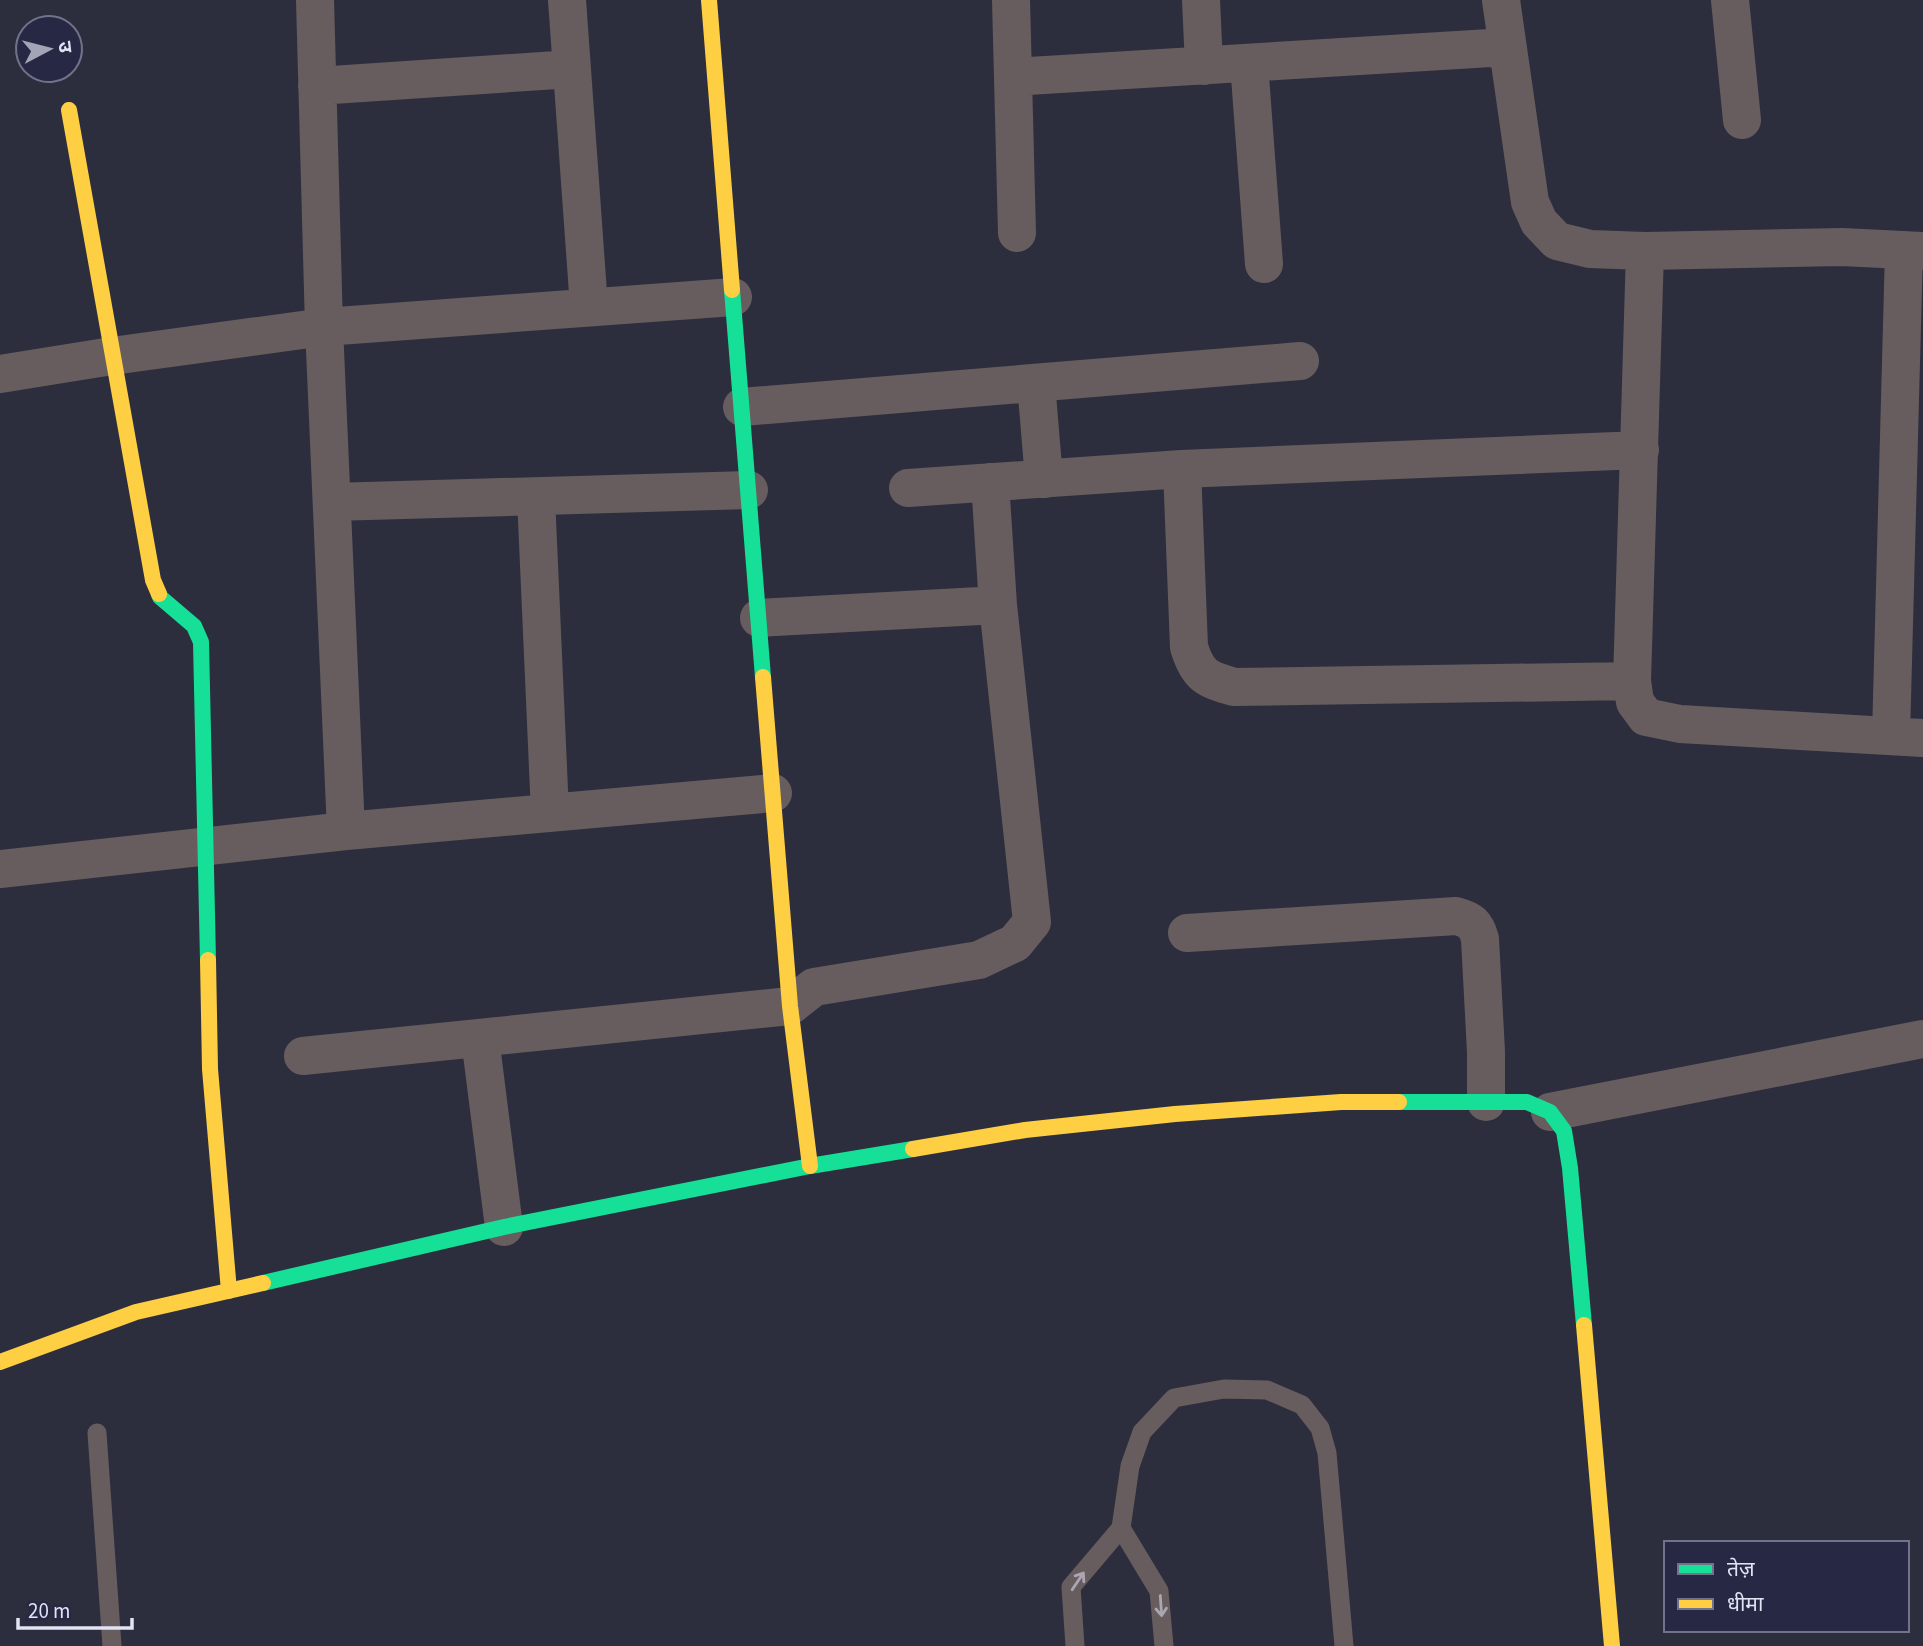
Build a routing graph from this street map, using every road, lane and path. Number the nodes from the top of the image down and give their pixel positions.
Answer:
1 (315, 0) edge
2 (567, 0) edge
3 (709, 0) edge
4 (1011, 0) edge
5 (1201, 0) edge
6 (1501, 0) edge
7 (1730, 0) edge
8 (1507, 47) junction
9 (1249, 63) junction
10 (1205, 66) junction
11 (572, 69) junction
12 (1013, 77) junction
13 (317, 86) junction
14 (69, 110) dead end
15 (1742, 120) dead end
16 (1017, 233) dead end
17 (1913, 250) edge
18 (1646, 251) junction
19 (1264, 264) dead end
20 (733, 297) junction
21 (589, 307) junction
22 (324, 327) junction
23 (112, 356) junction
24 (1300, 362) dead end
25 (0, 374) edge
26 (1037, 383) junction
27 (742, 407) junction
28 (1640, 450) junction
29 (1182, 469) junction
30 (1910, 475) edge
31 (1044, 479) junction
32 (990, 482) junction
33 (908, 488) dead end
34 (749, 490) junction
35 (536, 497) junction
36 (332, 502) junction
37 (998, 604) junction
38 (759, 618) junction
39 (1632, 681) junction
40 (1907, 737) edge
41 (773, 793) junction
42 (550, 813) junction
43 (346, 831) junction
44 (205, 846) junction
45 (0, 869) edge
46 (1186, 933) dead end
47 (790, 1006) junction
48 (480, 1038) junction
49 (1923, 1039) edge
50 (303, 1056) dead end
51 (1486, 1102) junction
52 (1550, 1112) junction
53 (810, 1166) junction
54 (504, 1227) junction
55 (229, 1291) junction
56 (0, 1362) edge
57 (97, 1433) dead end
58 (1121, 1528) junction
59 (112, 1646) edge
60 (1075, 1646) edge
61 (1164, 1646) edge
62 (1344, 1646) edge
63 (1612, 1646) edge

1 - 13 street
2 - 11 street
3 - 20 street
4 - 12 street
5 - 10 street
6 - 8 street
7 - 15 street
8 - 9 street
8 - 18 street
9 - 10 street
9 - 19 street
10 - 12 street
11 - 13 street
11 - 21 street
12 - 16 street
13 - 22 street
14 - 23 street
17 - 18 street
17 - 30 street
18 - 28 street
20 - 21 street
20 - 27 street
21 - 22 street
22 - 23 street
22 - 36 street
23 - 25 street
23 - 44 street
24 - 26 street
26 - 27 street
26 - 31 street
27 - 34 street
28 - 29 street
28 - 39 street
29 - 31 street
29 - 39 street
30 - 40 street
31 - 32 street
32 - 33 street
32 - 37 street
34 - 35 street
34 - 38 street
35 - 36 street
35 - 42 street
36 - 43 street
37 - 38 street
37 - 47 street
38 - 41 street
39 - 40 street
41 - 42 street
41 - 47 street
42 - 43 street
43 - 44 street
44 - 45 street
44 - 55 street
46 - 51 street
47 - 48 street
47 - 53 street
48 - 50 street
48 - 54 street
49 - 52 street
51 - 52 street
51 - 53 street
52 - 63 street
53 - 54 street
54 - 55 street
55 - 56 street
57 - 59 lane
60 -> 58 lane
58 -> 61 lane
58 - 62 lane

